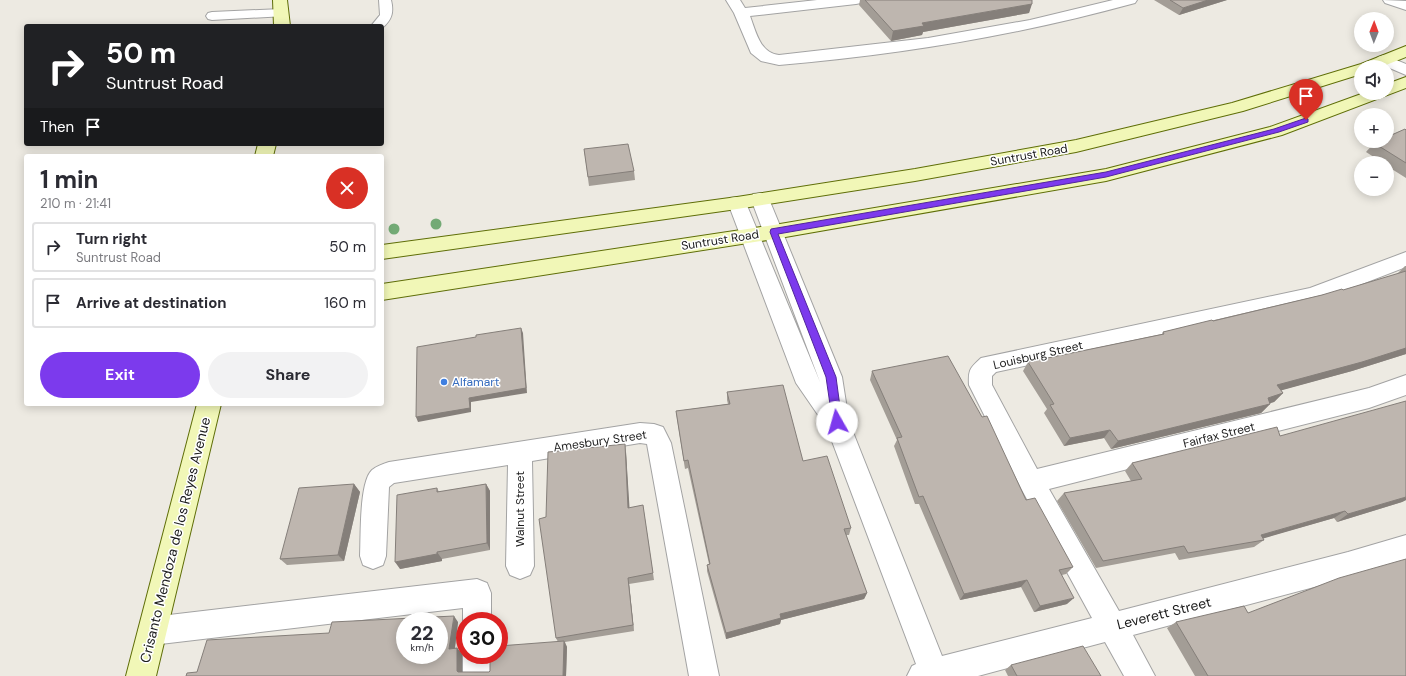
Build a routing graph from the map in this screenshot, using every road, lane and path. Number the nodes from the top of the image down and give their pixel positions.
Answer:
1 (385, 0) edge
2 (733, 0) edge
3 (856, 0) edge
4 (1130, 0) edge
5 (1390, 0) edge
6 (1406, 6) edge
7 (281, 13) edge
8 (741, 14) junction
9 (212, 16) dead end
10 (379, 24) edge
11 (1406, 51) edge
12 (1384, 60) edge
13 (1394, 65) edge
14 (1406, 70) edge
15 (1354, 71) edge
16 (1361, 100) edge
17 (760, 199) junction
18 (737, 203) junction
19 (774, 232) junction
20 (750, 235) junction
21 (384, 252) edge
22 (1406, 259) edge
23 (384, 292) edge
24 (1406, 384) edge
25 (208, 406) edge
26 (837, 422) junction
27 (520, 453) junction
28 (1031, 482) junction
29 (1406, 548) edge
30 (372, 556) dead end
31 (520, 566) dead end
32 (478, 612) edge
33 (1111, 626) junction
34 (152, 631) junction
35 (478, 664) edge
36 (930, 675) edge
37 (141, 676) edge
38 (478, 676) edge
39 (704, 676) edge
40 (1140, 676) edge

1 - 10 lane
2 - 8 street
3 - 8 street
4 - 8 street
5 - 6 street
7 - 9 lane
11 - 12 street
13 - 14 street
15 - 17 street, Suntrust Road
16 - 19 street, Suntrust Road
17 - 18 street, Suntrust Road
17 - 19 street
18 - 20 street
18 - 21 street, Suntrust Road
19 - 20 street, Suntrust Road
19 - 26 street
20 - 23 street, Suntrust Road
20 - 26 street
22 - 28 street, Louisburg Street
24 - 28 street, Fairfax Street
25 - 34 street, Crisanto Mendoza de los Reyes Avenue
26 - 36 street
27 - 30 street, Amesbury Street
27 - 31 street, Walnut Street
27 - 39 street, Amesbury Street
28 - 33 street, Louisburg Street
29 - 33 street, Leverett Street
32 - 34 street
33 - 36 street, Leverett Street
33 - 40 street, Louisburg Street
34 - 37 street, Crisanto Mendoza de los Reyes Avenue
35 - 38 street

